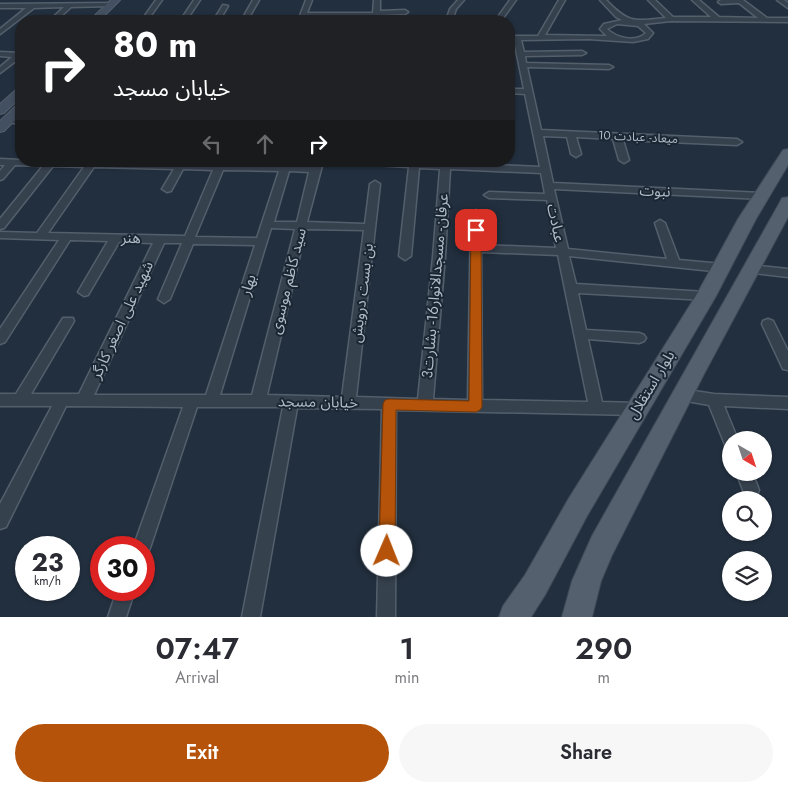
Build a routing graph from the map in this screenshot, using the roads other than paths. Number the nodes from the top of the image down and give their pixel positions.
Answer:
1 (127, 0) edge
2 (159, 0) edge
3 (198, 0) edge
4 (256, 0) edge
5 (308, 0) edge
6 (378, 0) edge
7 (461, 0) edge
8 (513, 0) edge
9 (562, 0) edge
10 (603, 0) edge
11 (651, 0) edge
12 (695, 0) edge
13 (780, 0) edge
14 (740, 1) edge
15 (721, 2) dead end
16 (113, 3) edge
17 (70, 5) junction
18 (0, 6) edge
19 (32, 6) junction
20 (225, 6) dead end
21 (788, 7) edge
22 (405, 12) dead end
23 (21, 15) edge
24 (59, 15) edge
25 (100, 15) edge
26 (113, 15) edge
27 (148, 15) edge
28 (188, 15) edge
29 (220, 15) edge
30 (247, 15) edge
31 (303, 15) edge
32 (376, 15) edge
33 (388, 15) edge
34 (450, 15) edge
35 (502, 15) edge
36 (618, 16) junction
37 (716, 18) junction
38 (788, 18) edge
39 (671, 19) junction
40 (764, 19) junction
41 (15, 20) edge
42 (612, 22) junction
43 (655, 22) junction
44 (634, 23) junction
45 (604, 26) junction
46 (649, 30) junction
47 (0, 32) edge
48 (589, 36) junction
49 (515, 37) edge
50 (541, 37) junction
51 (622, 39) junction
52 (515, 41) edge
53 (582, 53) dead end
54 (0, 54) edge
55 (521, 54) junction
56 (15, 55) edge
57 (15, 59) edge
58 (523, 65) junction
59 (609, 67) dead end
60 (0, 71) edge
61 (515, 91) edge
62 (528, 92) junction
63 (15, 98) edge
64 (1, 108) edge
65 (539, 133) junction
66 (570, 134) junction
67 (617, 136) junction
68 (737, 142) dead end
69 (788, 153) edge
70 (576, 154) dead end
71 (624, 160) dead end
72 (0, 162) edge
73 (13, 162) joint
74 (47, 167) edge
75 (90, 167) edge
76 (179, 167) edge
77 (218, 167) joint
78 (300, 167) edge
79 (317, 167) edge
80 (414, 167) edge
81 (444, 167) edge
82 (469, 167) edge
83 (284, 169) junction
84 (545, 170) junction
85 (0, 177) edge
86 (375, 184) dead end
87 (167, 189) dead end
88 (550, 191) junction
89 (650, 191) junction
90 (489, 195) dead end
91 (762, 196) junction
92 (654, 202) dead end
93 (788, 202) edge
94 (476, 213) dead end
95 (660, 223) dead end
96 (267, 225) junction
97 (0, 226) edge
98 (302, 226) junction
99 (370, 227) junction
100 (0, 235) edge
101 (40, 236) junction
102 (67, 236) junction
103 (116, 238) junction
104 (160, 239) junction
105 (189, 240) junction
106 (261, 242) junction
107 (476, 248) junction
108 (563, 252) junction
109 (405, 256) dead end
110 (674, 262) junction
111 (722, 268) junction
112 (750, 269) junction
113 (788, 273) edge
114 (570, 288) junction
115 (84, 292) dead end
116 (706, 296) junction
117 (164, 299) dead end
118 (68, 321) dead end
119 (768, 324) dead end
120 (580, 334) junction
121 (639, 338) dead end
122 (0, 339) edge
123 (788, 365) edge
124 (681, 395) junction
125 (0, 400) edge
126 (20, 400) junction
127 (62, 400) junction
128 (84, 400) junction
129 (714, 400) junction
130 (192, 401) junction
131 (211, 401) junction
132 (258, 401) junction
133 (291, 402) junction
134 (348, 403) junction
135 (788, 403) edge
136 (389, 404) junction
137 (425, 405) junction
138 (476, 407) junction
139 (596, 408) junction
140 (636, 409) junction
141 (727, 431) edge
142 (748, 481) edge
143 (751, 490) dead end
144 (0, 521) edge
145 (145, 536) edge
146 (122, 601) edge
147 (574, 610) edge
148 (517, 616) edge
149 (117, 617) edge
150 (251, 617) edge
151 (386, 617) edge

1 - 26 main road
2 - 27 street
3 - 28 street
4 - 30 street
5 - 31 street
6 - 32 street
7 - 34 street
8 - 35 street
9 - 50 street
10 - 36 street
11 - 39 street
12 - 37 street
13 - 21 street
14 - 15 street
14 - 40 street
16 - 17 street
16 - 25 main road
17 - 19 street
17 - 24 street
18 - 19 street
19 - 23 street
20 - 29 street
21 - 38 street
22 - 33 street
36 - 42 street
36 - 44 street
37 - 39 street
37 - 40 street
38 - 40 street
39 - 43 street
41 - 47 street
42 - 44 street
42 - 45 street
43 - 44 street
43 - 46 street
44 - 46 street
45 - 48 street
45 - 51 street
46 - 51 street
48 - 50 street
48 - 51 street
49 - 50 street
52 - 55 street, عبادت
53 - 55 street
54 - 56 street
55 - 58 street, عبادت
57 - 60 street
58 - 59 street
58 - 62 street, عبادت
61 - 62 street
62 - 65 street, عبادت
63 - 64 main road
65 - 66 street, میعاد- عبادت 10
65 - 84 street, عبادت
66 - 67 street, میعاد- عبادت 10
66 - 70 street
67 - 68 street, میعاد- عبادت 10
67 - 71 street
69 - 91 main road, بلوار استقلال
72 - 73 street
73 - 85 street
74 - 97 street
75 - 101 street
76 - 87 street
77 - 83 street
77 - 105 street
78 - 83 street
79 - 98 street, سید کاظم موسوی
80 - 109 street
81 - 137 street, عرفان- مسجدالانوار16- بشارت3
82 - 84 street
83 - 96 street, بهار
84 - 88 street, عبادت
86 - 99 street, بن بست درویش
88 - 89 street, نبوت
88 - 90 street, نبوت
88 - 108 street, عبادت
89 - 91 street, نبوت
89 - 92 street
91 - 111 main road, بلوار استقلال
93 - 112 main road, بلوار استقلال
94 - 107 street
95 - 110 street
96 - 98 street
96 - 106 street, بهار
98 - 99 street
98 - 132 street, سید کاظم موسوی
99 - 134 street, بن بست درویش
100 - 101 street, هنر
101 - 102 street, هنر
102 - 103 street, هنر
102 - 122 street
103 - 104 street, هنر
103 - 115 street
104 - 105 street, هنر
104 - 128 street, شهید علی اصغر کارگر
105 - 106 street, هنر
105 - 117 street
106 - 131 street, بهار
107 - 108 street
107 - 138 street
108 - 110 street
108 - 114 street, عبادت
110 - 111 street
111 - 116 main road, بلوار استقلال
112 - 113 street
112 - 124 main road, بلوار استقلال
114 - 116 street
114 - 120 street, عبادت
116 - 140 main road, بلوار استقلال
118 - 126 street
119 - 123 street
120 - 121 street
120 - 139 street, عبادت
124 - 129 street
124 - 147 main road, بلوار استقلال
125 - 126 street, خیابان مسجد
126 - 127 street, خیابان مسجد
127 - 128 street, خیابان مسجد
127 - 144 street
128 - 130 street, خیابان مسجد
129 - 135 street
129 - 141 street
130 - 131 street, خیابان مسجد
130 - 145 street
131 - 132 street, خیابان مسجد
132 - 133 street, خیابان مسجد
133 - 134 street, خیابان مسجد
133 - 150 street
134 - 136 street, خیابان مسجد
136 - 137 street, خیابان مسجد
136 - 151 street
137 - 138 street, خیابان مسجد
138 - 139 street, خیابان مسجد
139 - 140 street, خیابان مسجد
140 - 148 main road, بلوار استقلال
142 - 143 street
146 - 149 street

